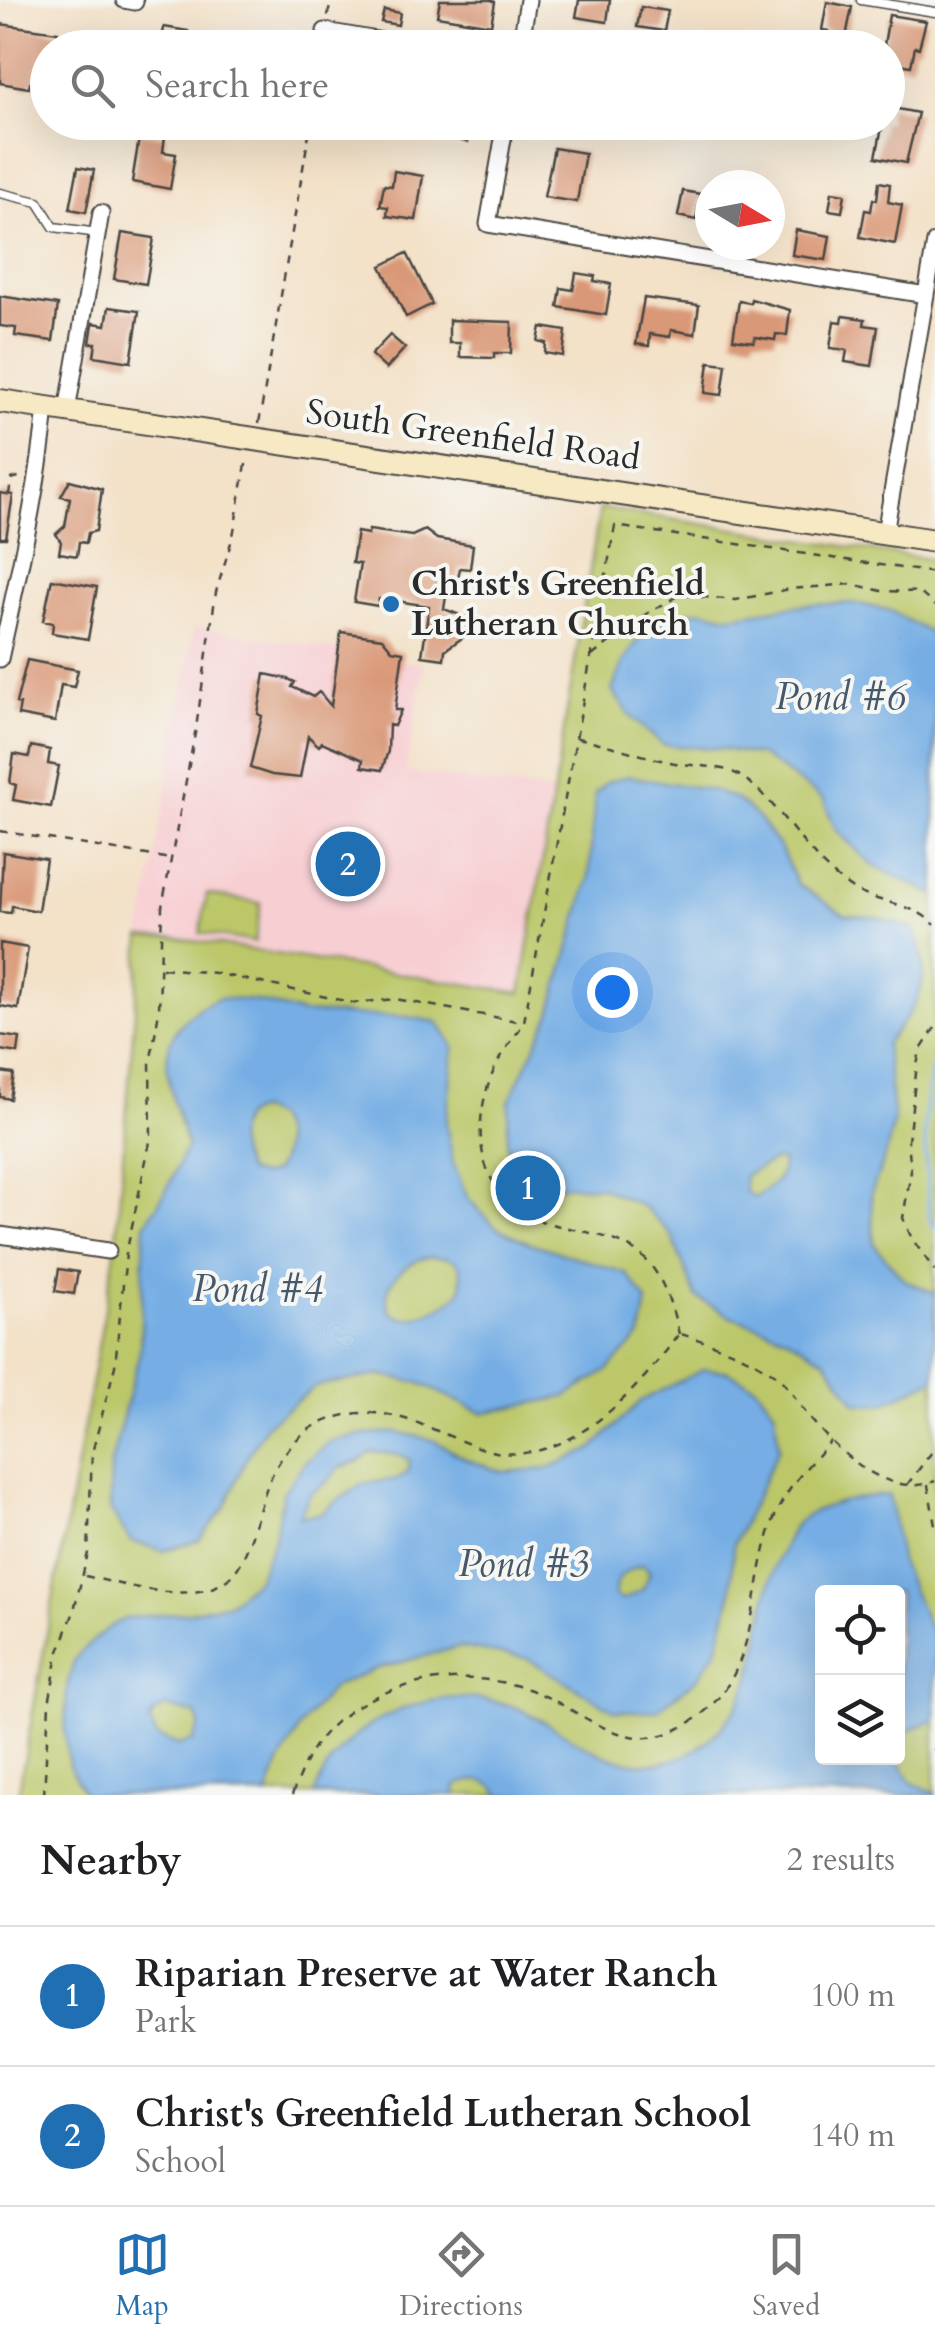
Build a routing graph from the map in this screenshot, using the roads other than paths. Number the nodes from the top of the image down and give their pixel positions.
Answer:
1 (528, 0) edge
2 (861, 0) edge
3 (935, 12) edge
4 (523, 30) edge
5 (503, 140) edge
6 (0, 193) edge
7 (101, 213) dead end
8 (98, 233) junction
9 (935, 242) edge
10 (926, 295) junction
11 (0, 401) edge
12 (56, 409) junction
13 (886, 533) junction
14 (935, 541) edge
15 (0, 579) edge
16 (18, 582) junction
17 (0, 659) edge
18 (0, 1235) edge
19 (108, 1251) dead end

1 - 4 street
2 - 3 lane
5 - 10 street
6 - 8 lane
7 - 8 street
8 - 12 street
9 - 10 street
10 - 13 street
11 - 12 main road, South Greenfield Road
12 - 13 main road, South Greenfield Road
12 - 16 street
13 - 14 main road, South Greenfield Road
15 - 16 street
16 - 17 street
18 - 19 street

